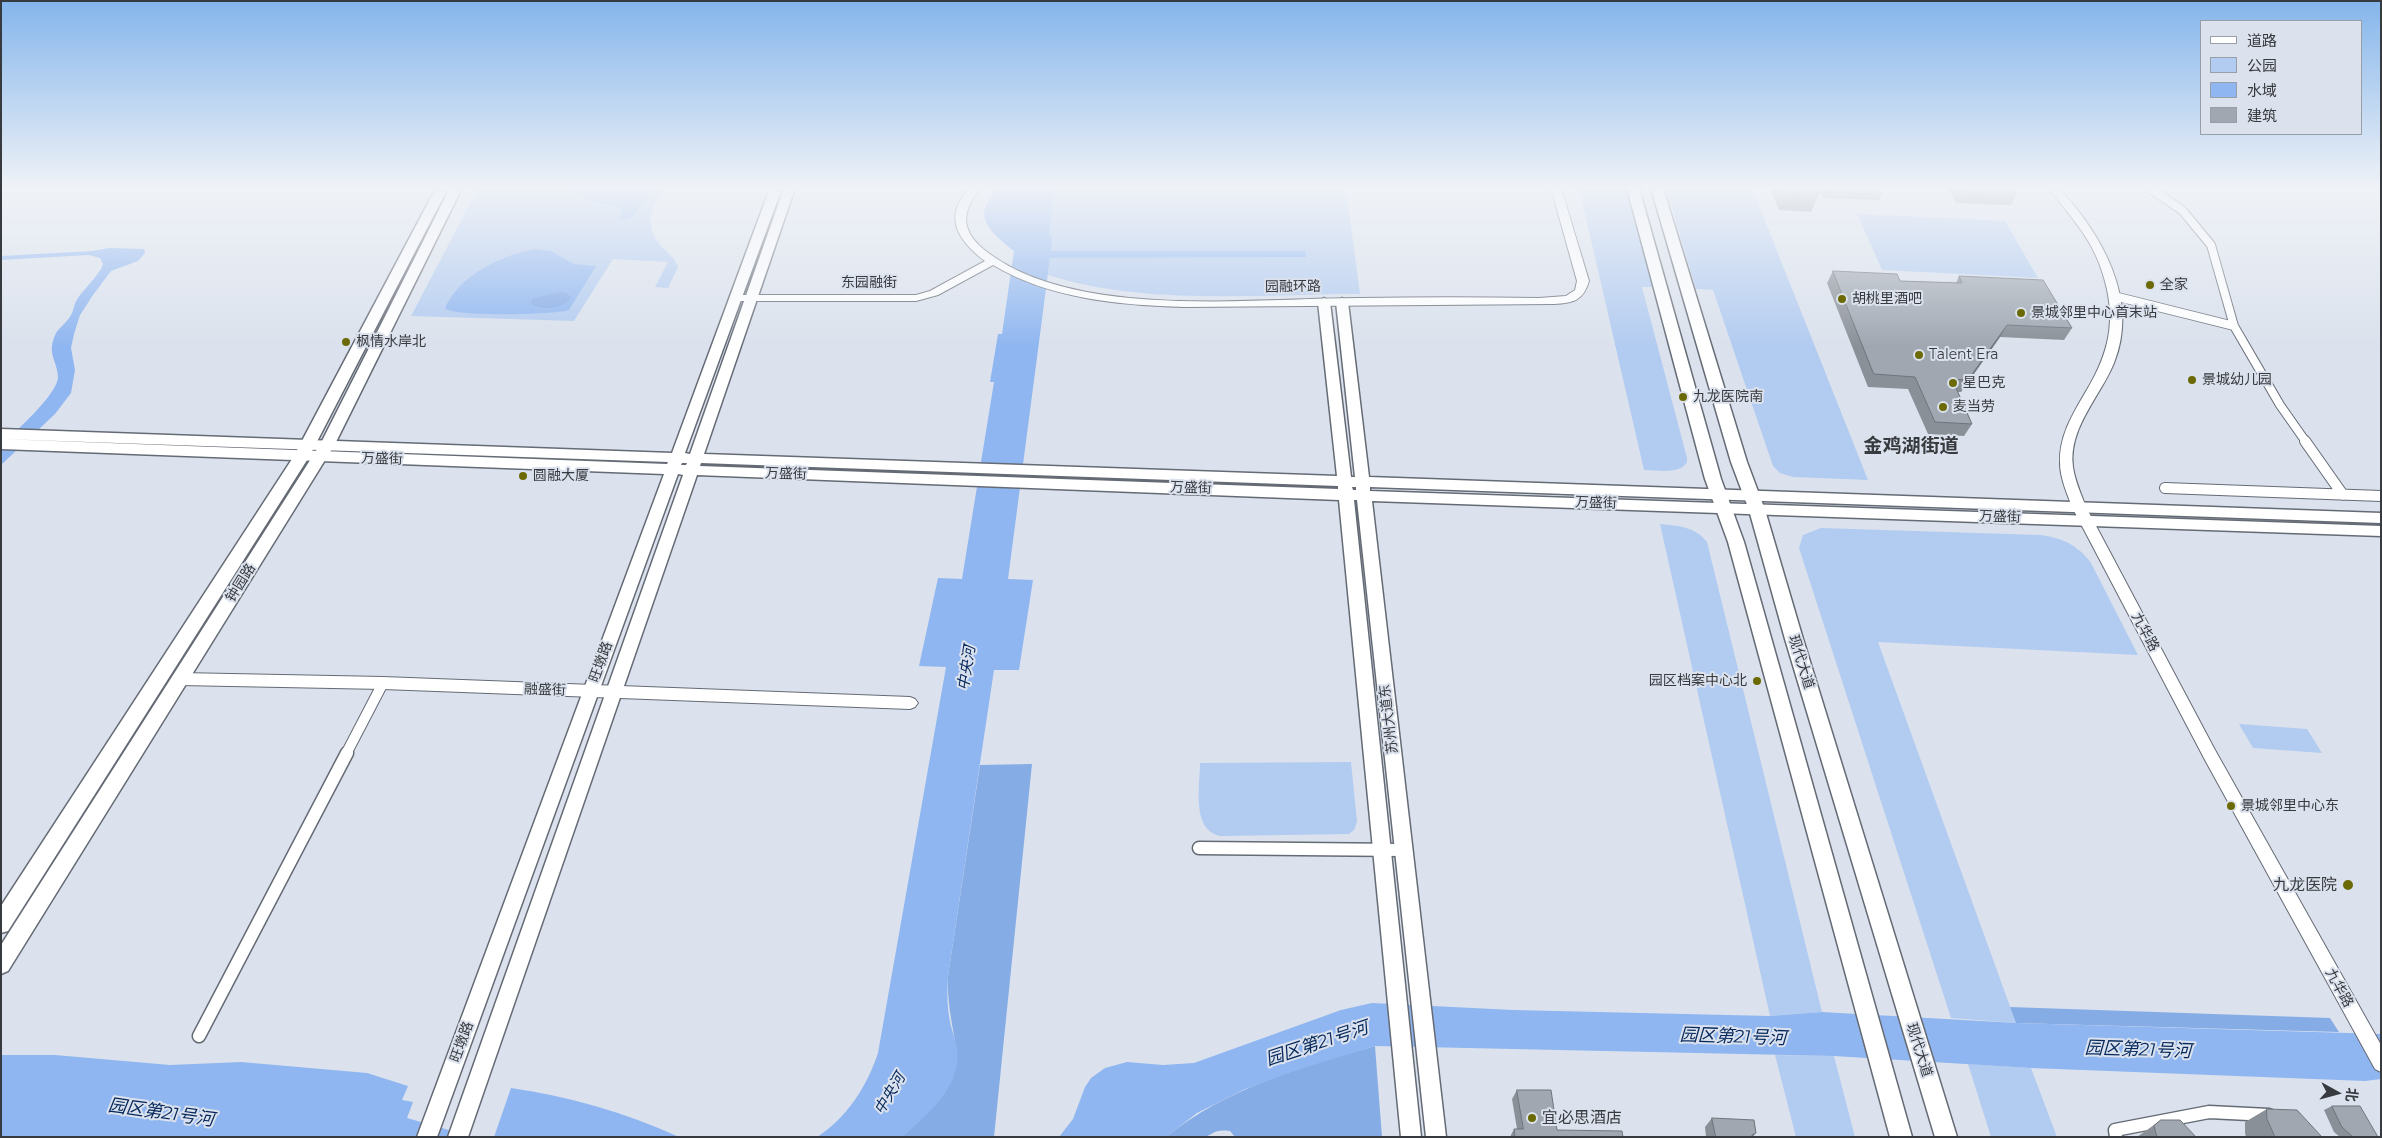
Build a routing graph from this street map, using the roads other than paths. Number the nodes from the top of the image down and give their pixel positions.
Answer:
1 (414, 241) edge
2 (429, 241) edge
3 (757, 241) edge
4 (771, 241) edge
5 (970, 241) edge
6 (1572, 241) edge
7 (1648, 241) edge
8 (1673, 241) edge
9 (2094, 241) edge
10 (2208, 241) edge
11 (997, 263) junction
12 (2114, 296) junction
13 (736, 298) junction
14 (751, 298) junction
15 (1324, 302) junction
16 (1342, 302) junction
17 (2234, 326) junction
18 (5, 437) edge
19 (305, 450) junction
20 (324, 451) junction
21 (674, 463) junction
22 (693, 464) junction
23 (1354, 487) junction
24 (2165, 488) dead end
25 (2344, 495) junction
26 (2381, 496) edge
27 (1721, 501) junction
28 (1755, 502) junction
29 (2083, 514) junction
30 (2381, 518) edge
31 (2381, 531) edge
32 (180, 679) junction
33 (383, 684) junction
34 (590, 692) junction
35 (613, 693) junction
36 (910, 703) dead end
37 (1199, 848) dead end
38 (1383, 850) junction
39 (1404, 850) junction
40 (1, 924) edge
41 (1, 964) edge
42 (1866, 1012) joint
43 (1908, 1014) joint
44 (198, 1036) dead end
45 (1880, 1062) joint
46 (2381, 1063) edge
47 (1923, 1064) joint
48 (2287, 1120) edge
49 (461, 1128) edge
50 (427, 1137) edge
51 (1412, 1137) edge
52 (1436, 1137) edge
53 (1901, 1137) edge
54 (1946, 1137) edge
55 (2116, 1137) edge

1 - 19 main road, 钟园路
2 - 20 main road, 钟园路
3 - 13 main road, 旺墩路
4 - 14 main road, 旺墩路
5 - 11 street, 园融环路
6 - 16 street, 园融环路
7 - 27 main road
8 - 28 main road, 现代大道
9 - 12 street, 九华路
10 - 17 street
11 - 14 street, 东园融街
11 - 15 street, 园融环路
12 - 17 street
12 - 29 street, 九华路
13 - 14 street, 东园融街
13 - 21 main road, 旺墩路
14 - 22 main road, 旺墩路
15 - 16 street, 园融环路
15 - 23 main road, 苏州大道东
16 - 23 main road, 苏州大道东
17 - 25 street
18 - 19 main road, 万盛街
18 - 19 main road, 万盛街
19 - 20 main road, 万盛街
19 - 40 main road, 钟园路
20 - 21 main road, 万盛街
20 - 32 main road, 钟园路
21 - 22 main road, 万盛街
21 - 34 main road, 旺墩路
22 - 23 main road, 万盛街
22 - 35 main road, 旺墩路
23 - 27 main road, 万盛街
23 - 38 main road, 苏州大道东
23 - 39 main road, 苏州大道东
24 - 25 street
25 - 26 street
27 - 28 main road, 万盛街
27 - 42 main road
28 - 29 main road, 万盛街
28 - 43 main road, 现代大道
29 - 30 main road, 万盛街
29 - 31 main road, 万盛街
29 - 46 street, 九华路
32 - 33 street, 融盛街
32 - 41 main road, 钟园路
33 - 34 street, 融盛街
33 - 44 street
34 - 35 street, 融盛街
34 - 50 main road, 旺墩路
35 - 36 street, 融盛街
35 - 49 main road, 旺墩路
37 - 38 street
38 - 39 street
38 - 51 main road, 苏州大道东
39 - 52 main road, 苏州大道东
42 - 45 main road
43 - 47 main road, 现代大道
45 - 53 main road
47 - 54 main road, 现代大道
48 - 55 street

